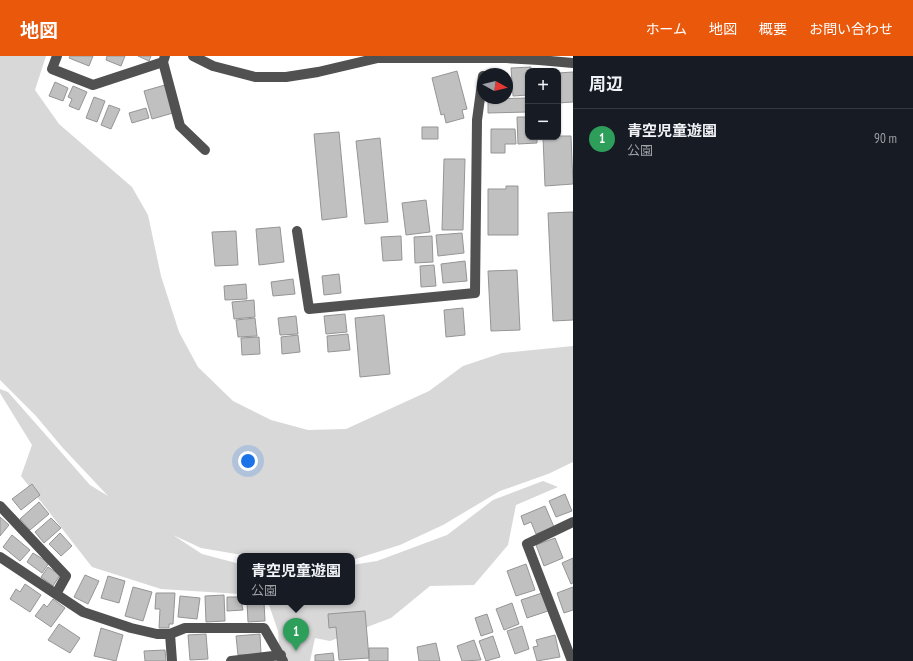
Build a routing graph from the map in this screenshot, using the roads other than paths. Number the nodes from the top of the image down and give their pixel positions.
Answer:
1 (57, 56) edge
2 (193, 56) edge
3 (485, 58) junction
4 (537, 58) edge
5 (164, 59) edge
6 (573, 63) edge
7 (484, 68) edge
8 (479, 104) edge
9 (205, 150) dead end
10 (297, 231) dead end
11 (0, 506) edge
12 (573, 522) edge
13 (0, 557) edge
14 (56, 594) junction
15 (170, 634) junction
16 (282, 658) edge
17 (172, 661) edge
18 (231, 661) edge
19 (572, 661) edge

1 - 5 street
2 - 3 street
3 - 4 street
3 - 7 street
4 - 6 street
5 - 9 street
8 - 10 street
11 - 14 street
12 - 19 street
13 - 14 street
14 - 15 street
15 - 16 street
15 - 17 street
16 - 18 street

